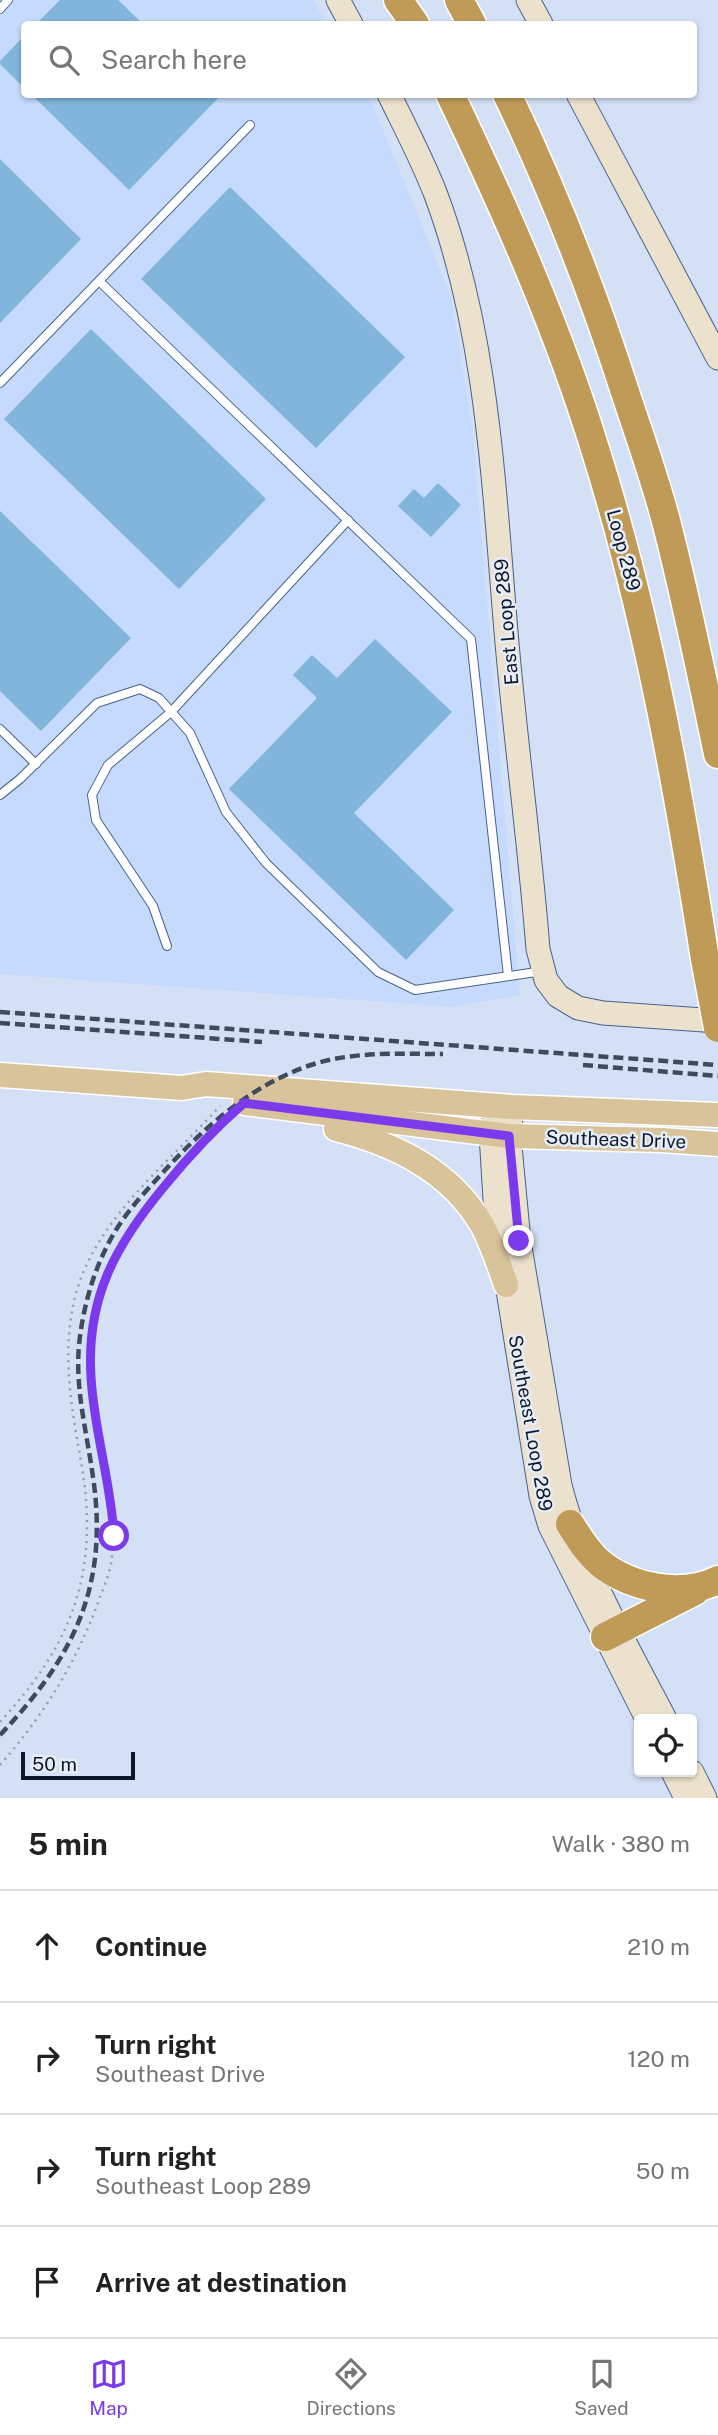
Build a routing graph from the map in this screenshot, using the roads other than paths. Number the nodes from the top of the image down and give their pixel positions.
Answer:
1 (8, 0) edge
2 (338, 0) edge
3 (401, 0) edge
4 (459, 0) edge
5 (528, 0) edge
6 (0, 9) edge
7 (349, 21) edge
8 (413, 21) edge
9 (470, 21) edge
10 (539, 21) edge
11 (391, 98) edge
12 (452, 98) edge
13 (509, 98) edge
14 (580, 98) edge
15 (250, 125) dead end
16 (99, 281) junction
17 (718, 358) edge
18 (0, 383) edge
19 (348, 520) junction
20 (171, 712) junction
21 (0, 729) edge
22 (718, 754) edge
23 (36, 764) junction
24 (0, 794) edge
25 (167, 946) dead end
26 (544, 971) junction
27 (508, 976) junction
28 (718, 1021) edge
29 (718, 1028) edge
30 (0, 1075) edge
31 (182, 1088) junction
32 (504, 1107) junction
33 (279, 1108) junction
34 (718, 1115) edge
35 (500, 1135) junction
36 (718, 1144) edge
37 (506, 1285) junction
38 (570, 1524) junction
39 (713, 1583) edge
40 (612, 1633) junction
41 (645, 1714) edge
42 (662, 1714) edge
43 (676, 1777) edge
44 (694, 1777) edge
45 (686, 1798) edge
46 (705, 1798) edge

1 - 6 lane
2 - 7 main road
3 - 8 highway
4 - 9 highway
5 - 10 main road
11 - 26 main road, East Loop 289
12 - 29 highway, Loop 289, bridge
13 - 22 highway
14 - 17 main road
15 - 16 lane
16 - 18 lane
16 - 19 lane
19 - 20 lane
19 - 27 lane
20 - 23 lane
20 - 25 lane
20 - 27 lane
21 - 23 lane
23 - 24 lane
26 - 27 lane
26 - 28 main road, East Loop 289
30 - 31 main road, Southeast Drive
31 - 32 main road, Southeast Drive
31 - 33 main road, Southeast Drive
32 - 34 main road, Southeast Drive
32 - 35 main road, Southeast Loop 289
33 - 35 main road, Southeast Drive
33 - 37 main road
35 - 36 main road, Southeast Drive
35 - 37 main road, Southeast Loop 289
35 - 38 main road, Southeast Loop 289
37 - 40 main road, Southeast Loop 289
38 - 39 highway
38 - 40 main road, Southeast Loop 289
39 - 40 highway
40 - 41 main road, Southeast Loop 289
40 - 42 main road, Southeast Loop 289
43 - 45 main road
44 - 46 main road

